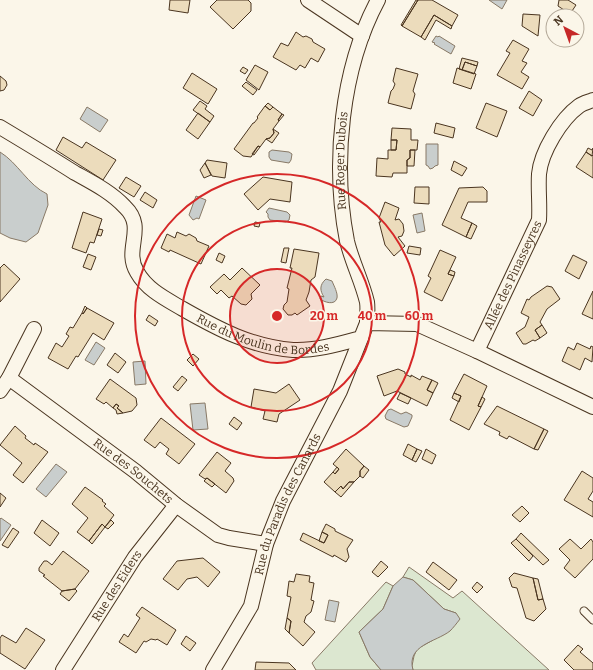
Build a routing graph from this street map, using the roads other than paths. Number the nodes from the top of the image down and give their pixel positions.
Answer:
1 (308, 0) edge
2 (378, 0) edge
3 (362, 36) junction
4 (593, 100) edge
5 (0, 127) edge
6 (367, 323) junction
7 (34, 329) dead end
8 (361, 338) junction
9 (477, 351) junction
10 (9, 378) junction
11 (0, 391) edge
12 (593, 407) edge
13 (176, 505) junction
14 (266, 544) junction
15 (584, 611) dead end
16 (593, 620) edge
17 (63, 670) edge
18 (213, 670) edge

1 - 3 street
2 - 3 street, Rue Roger Dubois
3 - 6 street, Rue Roger Dubois
4 - 9 street, Allée des Pinasseyres
5 - 8 street, Rue du Moulin de Bordes
6 - 8 street
6 - 9 street
7 - 10 street
8 - 14 street, Rue du Paradis des Canards
9 - 12 street
10 - 11 street
10 - 13 street, Rue des Souchets
13 - 14 street, Rue des Souchets
13 - 17 street, Rue des Eiders
14 - 18 street, Rue du Paradis des Canards
15 - 16 lane

